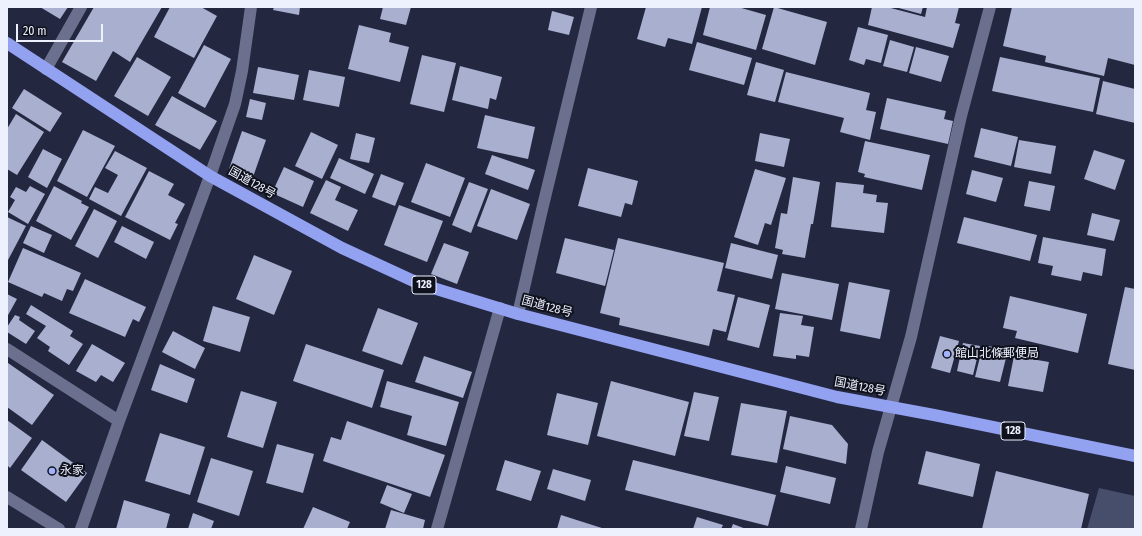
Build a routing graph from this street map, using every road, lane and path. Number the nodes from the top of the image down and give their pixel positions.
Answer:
1 (81, 7) edge
2 (251, 7) edge
3 (591, 7) edge
4 (990, 7) edge
5 (7, 43) edge
6 (46, 69) junction
7 (210, 176) junction
8 (500, 308) junction
9 (518, 314) junction
10 (7, 348) edge
11 (891, 407) junction
12 (119, 421) junction
13 (1135, 456) edge
14 (7, 497) edge
15 (59, 529) edge
16 (81, 529) edge
17 (437, 529) edge
18 (860, 529) edge

1 - 6 street
2 - 7 street
3 - 9 street
4 - 11 street
5 - 6 highway, 国道128号 / 128
6 - 7 highway, 国道128号 / 128
7 - 8 highway, 国道128号 / 128
7 - 12 street
8 - 9 highway, 国道128号 / 128
8 - 17 street
9 - 11 highway, 国道128号 / 128
10 - 12 street
11 - 13 highway, 国道128号 / 128
11 - 18 street
12 - 16 street
14 - 15 street

